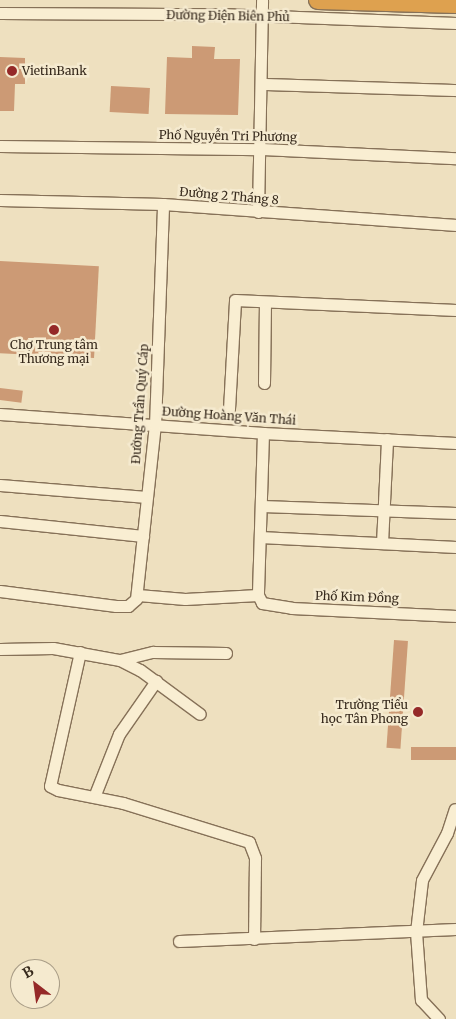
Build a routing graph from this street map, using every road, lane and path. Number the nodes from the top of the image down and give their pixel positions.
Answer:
1 (262, 0) edge
2 (318, 0) edge
3 (456, 4) edge
4 (0, 13) edge
5 (262, 16) junction
6 (456, 23) edge
7 (263, 84) junction
8 (456, 90) edge
9 (0, 146) edge
10 (262, 149) junction
11 (456, 158) edge
12 (0, 200) edge
13 (163, 204) junction
14 (258, 212) junction
15 (456, 225) edge
16 (265, 303) junction
17 (456, 310) edge
18 (264, 383) dead end
19 (228, 409) dead end
20 (0, 414) edge
21 (155, 425) junction
22 (263, 433) junction
23 (387, 439) junction
24 (456, 443) edge
25 (0, 485) edge
26 (147, 497) junction
27 (262, 506) junction
28 (384, 510) junction
29 (456, 513) edge
30 (0, 521) edge
31 (143, 536) junction
32 (260, 537) junction
33 (382, 543) junction
34 (456, 546) edge
35 (0, 591) edge
36 (258, 597) junction
37 (136, 599) junction
38 (456, 616) edge
39 (0, 649) edge
40 (80, 652) junction
41 (226, 653) dead end
42 (120, 660) junction
43 (156, 681) junction
44 (200, 714) dead end
45 (94, 797) junction
46 (455, 809) edge
47 (456, 929) edge
48 (416, 932) junction
49 (254, 939) junction
50 (179, 941) dead end
51 (440, 1019) edge

1 - 5 street
2 - 3 highway
4 - 5 street, Đường Điện Biên Phủ
5 - 6 street, Đường Điện Biên Phủ
5 - 7 street
7 - 8 street
7 - 10 street
9 - 10 street, Phố Nguyễn Tri Phương
10 - 11 street, Phố Nguyễn Tri Phương
10 - 14 street
12 - 13 street, Đường 2 Tháng 8
13 - 14 street, Đường 2 Tháng 8
13 - 21 street, Đường Trần Quý Cáp
14 - 15 street, Đường 2 Tháng 8
16 - 17 street
16 - 18 street
16 - 19 street
20 - 21 street, Đường Hoàng Văn Thái
21 - 22 street, Đường Hoàng Văn Thái
21 - 26 street, Đường Trần Quý Cáp
22 - 23 street, Đường Hoàng Văn Thái
22 - 27 street
23 - 24 street, Đường Hoàng Văn Thái
23 - 28 street
25 - 26 street
26 - 31 street, Đường Trần Quý Cáp
27 - 28 street
27 - 32 street
28 - 29 street
28 - 33 street
30 - 31 street
31 - 37 street, Đường Trần Quý Cáp
32 - 33 street
32 - 36 street
33 - 34 street
35 - 37 street, Phố Kim Đồng
36 - 37 street, Phố Kim Đồng
36 - 38 street, Phố Kim Đồng
39 - 40 street
40 - 42 street
40 - 45 street
41 - 42 street
42 - 43 street
43 - 44 street
43 - 45 street
45 - 49 street
46 - 48 street
47 - 48 street
48 - 49 street
48 - 51 street
49 - 50 street

